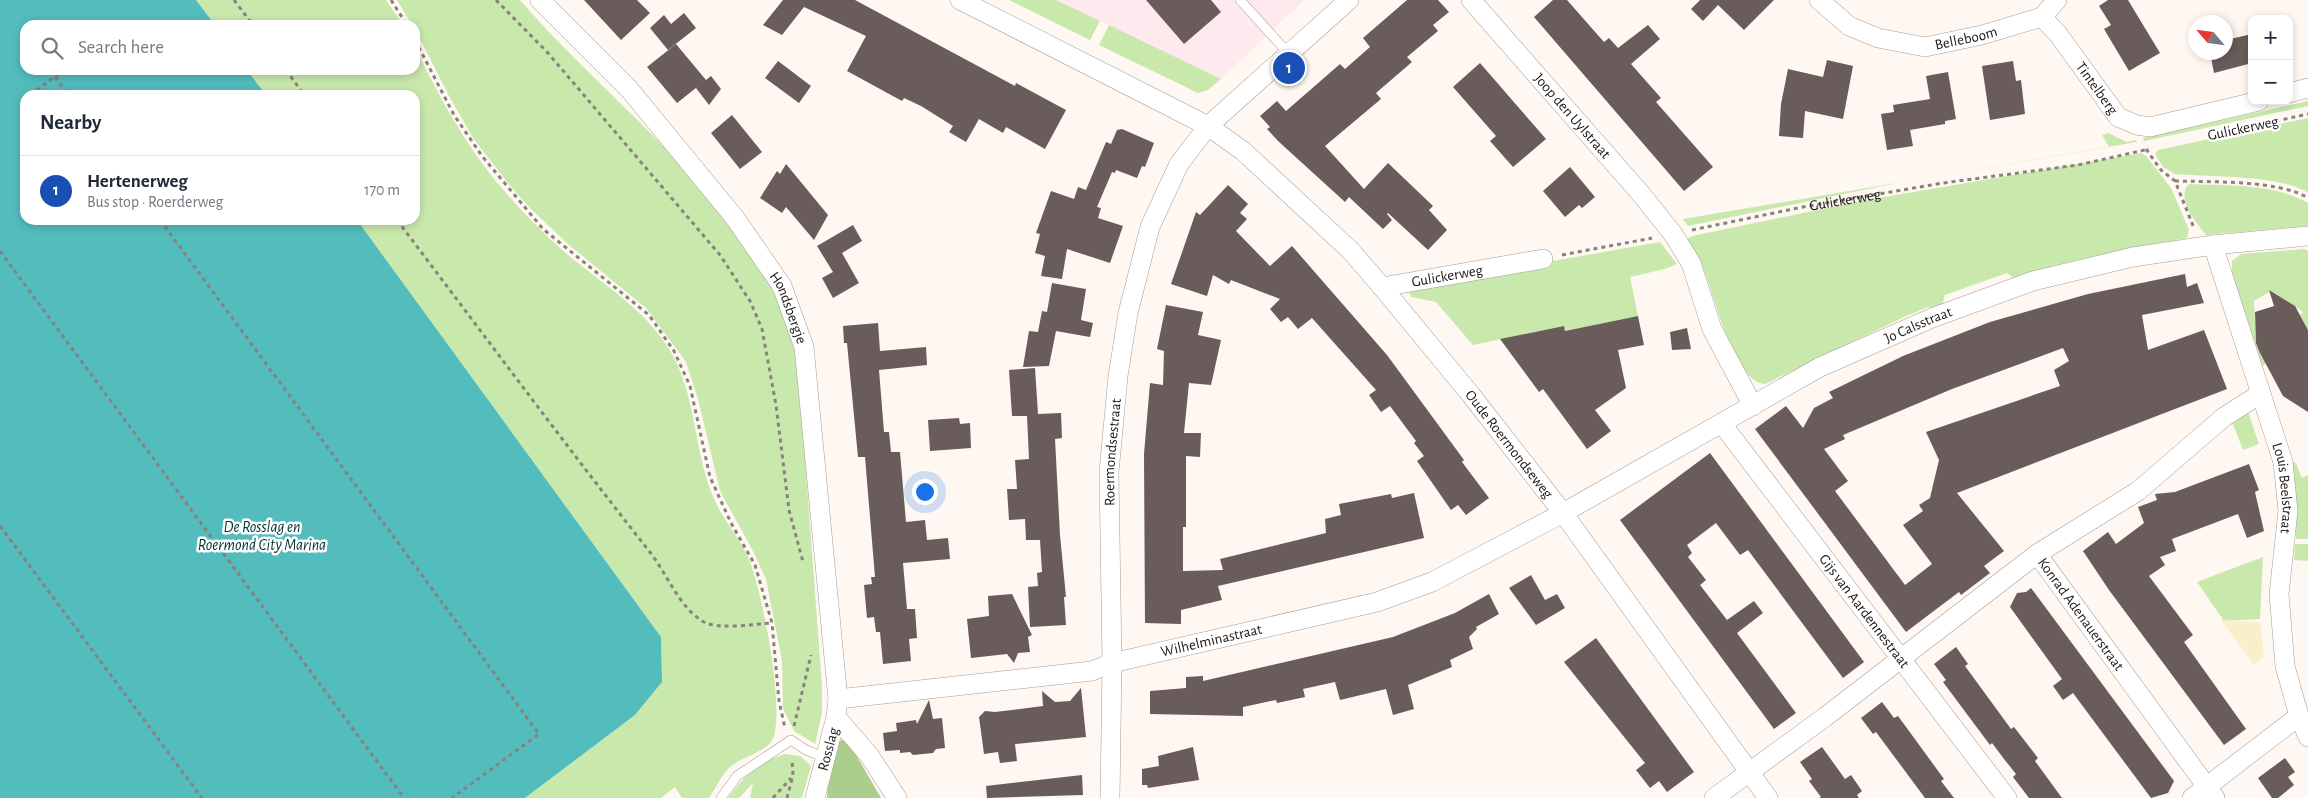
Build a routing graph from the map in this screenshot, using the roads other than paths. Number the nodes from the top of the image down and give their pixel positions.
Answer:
1 (540, 0) edge
2 (960, 0) edge
3 (1240, 0) edge
4 (1349, 0) edge
5 (1471, 0) edge
6 (1819, 0) edge
7 (2057, 0) edge
8 (2042, 17) junction
9 (1289, 54) junction
10 (2308, 88) edge
11 (2293, 92) edge
12 (2248, 104) edge
13 (1208, 126) junction
14 (2308, 236) edge
15 (2208, 246) junction
16 (1543, 259) road end
17 (1382, 288) junction
18 (2260, 394) junction
19 (1753, 406) junction
20 (1722, 424) junction
21 (1563, 513) junction
22 (2036, 554) junction
23 (1902, 657) junction
24 (1112, 663) junction
25 (837, 708) junction
26 (2299, 716) junction
27 (2308, 737) edge
28 (826, 758) junction
29 (1750, 773) junction
30 (2205, 794) edge
31 (721, 798) edge
32 (815, 798) edge
33 (897, 798) edge
34 (1110, 798) edge
35 (1714, 798) edge
36 (1768, 798) edge
37 (2007, 798) edge

1 - 25 street, Hondsbergje
2 - 13 street, Oude Roermondseweg
3 - 9 lane
4 - 9 street, Roermondsestraat
5 - 19 street, Joop den Uylstraat
6 - 8 street, Belleboom
7 - 8 street
8 - 12 street, Tintelberg
9 - 13 street, Roermondsestraat
10 - 11 street
13 - 17 street, Oude Roermondseweg
13 - 24 street, Roermondsestraat
14 - 15 street, Jo Calsstraat
15 - 18 street, Louis Beelstraat
15 - 19 street, Jo Calsstraat
16 - 17 street, Gulickerweg
17 - 21 street, Oude Roermondseweg
18 - 22 street, Konrad Adenauerstraat
18 - 26 street, Louis Beelstraat
19 - 20 street, Jo Calsstraat
20 - 21 street, Jo Calsstraat
20 - 23 street, Gijs van Aardennestraat
21 - 24 street, Wilhelminastraat
21 - 29 street, Oude Roermondseweg
22 - 23 street
22 - 30 street, Konrad Adenauerstraat
23 - 29 street
23 - 37 street, Gijs van Aardennestraat
24 - 25 street, Wilhelminastraat
24 - 34 street, Roermondsestraat
25 - 28 street, Rosslag
25 - 33 street
26 - 27 street, Louis Beelstraat
26 - 30 street
28 - 31 lane
28 - 32 street, Rosslag
29 - 35 street
29 - 36 street, Oude Roermondseweg

